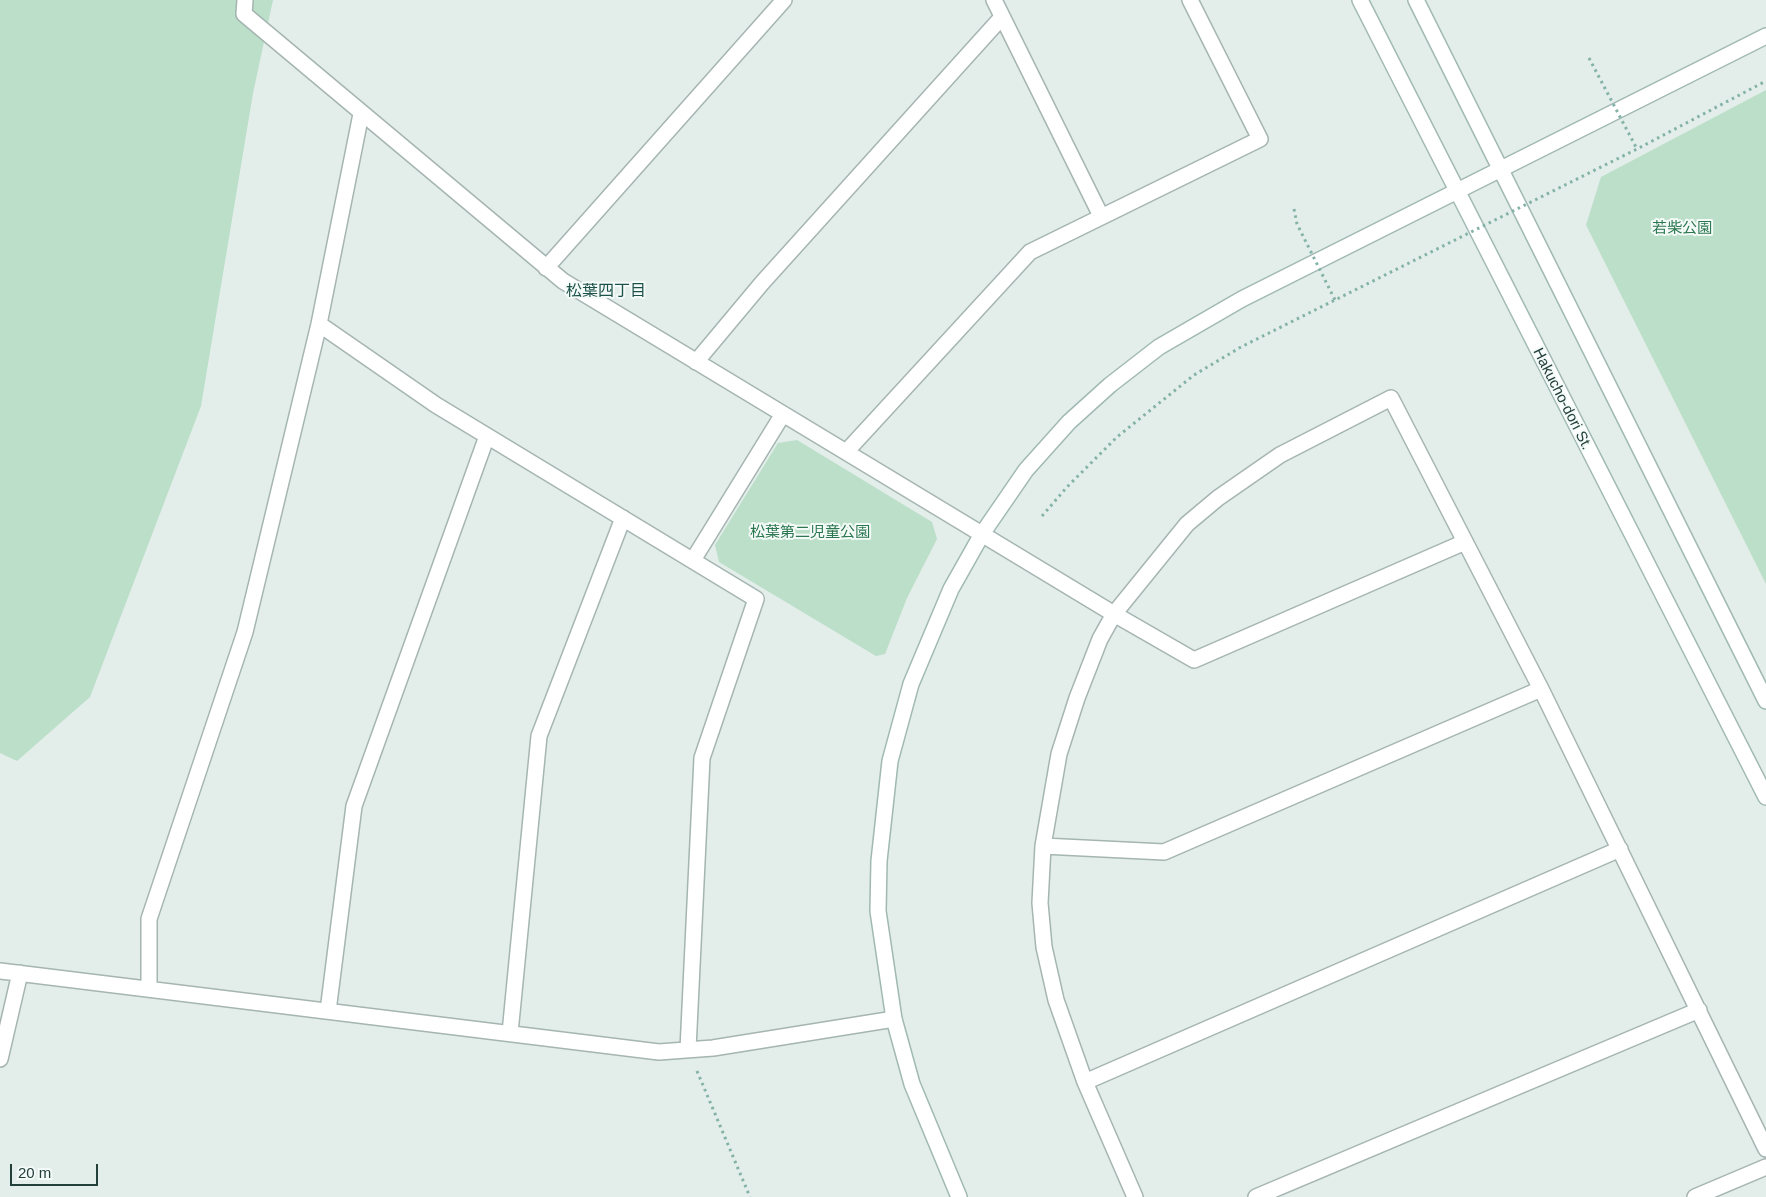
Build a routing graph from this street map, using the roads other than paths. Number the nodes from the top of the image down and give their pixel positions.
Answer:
1 (246, 0) edge
2 (784, 0) edge
3 (994, 0) edge
4 (1190, 0) edge
5 (1360, 0) edge
6 (1416, 0) edge
7 (1002, 17) junction
8 (1766, 36) edge
9 (361, 114) junction
10 (1501, 170) junction
11 (1457, 192) junction
12 (1101, 216) junction
13 (546, 268) junction
14 (319, 324) junction
15 (696, 362) junction
16 (783, 414) junction
17 (487, 436) junction
18 (846, 452) junction
19 (623, 518) junction
20 (982, 534) junction
21 (1466, 542) junction
22 (693, 560) junction
23 (1114, 614) junction
24 (1541, 689) junction
25 (1766, 701) edge
26 (1766, 797) edge
27 (1043, 846) junction
28 (1620, 849) junction
29 (0, 970) edge
30 (20, 973) junction
31 (149, 989) junction
32 (1699, 1010) junction
33 (328, 1011) junction
34 (894, 1019) junction
35 (510, 1033) junction
36 (688, 1050) junction
37 (0, 1059) edge
38 (1085, 1082) junction
39 (1766, 1148) edge
40 (1766, 1167) edge
41 (959, 1197) edge
42 (1135, 1197) edge
43 (1256, 1197) edge
44 (1695, 1197) edge

1 - 9 street
2 - 13 street
3 - 7 street
4 - 12 street
5 - 11 street, Hakucho-dori St.
6 - 10 street
7 - 12 street
7 - 15 street
8 - 10 street
9 - 13 street
9 - 14 street
10 - 11 street
10 - 25 street
11 - 20 street
11 - 26 street, Hakucho-dori St.
12 - 18 street
13 - 15 street
14 - 17 street
14 - 31 street
15 - 16 street
16 - 18 street
16 - 22 street
17 - 19 street
17 - 33 street
18 - 20 street
19 - 22 street
19 - 35 street
20 - 23 street
20 - 34 street
21 - 23 street
21 - 23 street
21 - 24 street
22 - 36 street
23 - 27 street
24 - 27 street
24 - 28 street
27 - 38 street
28 - 32 street
28 - 38 street
29 - 30 street
30 - 31 street
30 - 37 street
31 - 33 street
32 - 39 street
32 - 43 street
33 - 35 street
34 - 36 street
34 - 41 street
35 - 36 street
38 - 42 street
40 - 44 street

